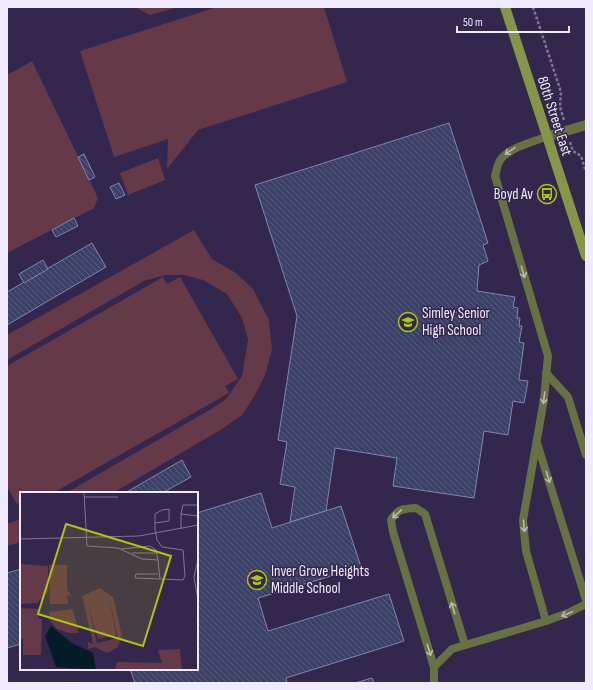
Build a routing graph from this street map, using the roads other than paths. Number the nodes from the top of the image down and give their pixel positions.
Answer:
1 (505, 7) edge
2 (586, 125) edge
3 (546, 137) junction
4 (586, 256) edge
5 (546, 373) junction
6 (536, 440) junction
7 (586, 455) edge
8 (586, 600) edge
9 (586, 604) edge
10 (546, 621) junction
11 (465, 645) junction
12 (434, 667) junction
13 (434, 683) edge

1 - 3 street, 80th Street East
2 - 3 street
3 - 4 street, 80th Street East
3 -> 5 lane
5 -> 6 lane
5 - 7 lane
6 -> 8 lane
6 -> 10 lane
9 -> 10 lane
10 - 11 lane
11 - 12 lane
11 -> 12 lane
12 - 13 lane

